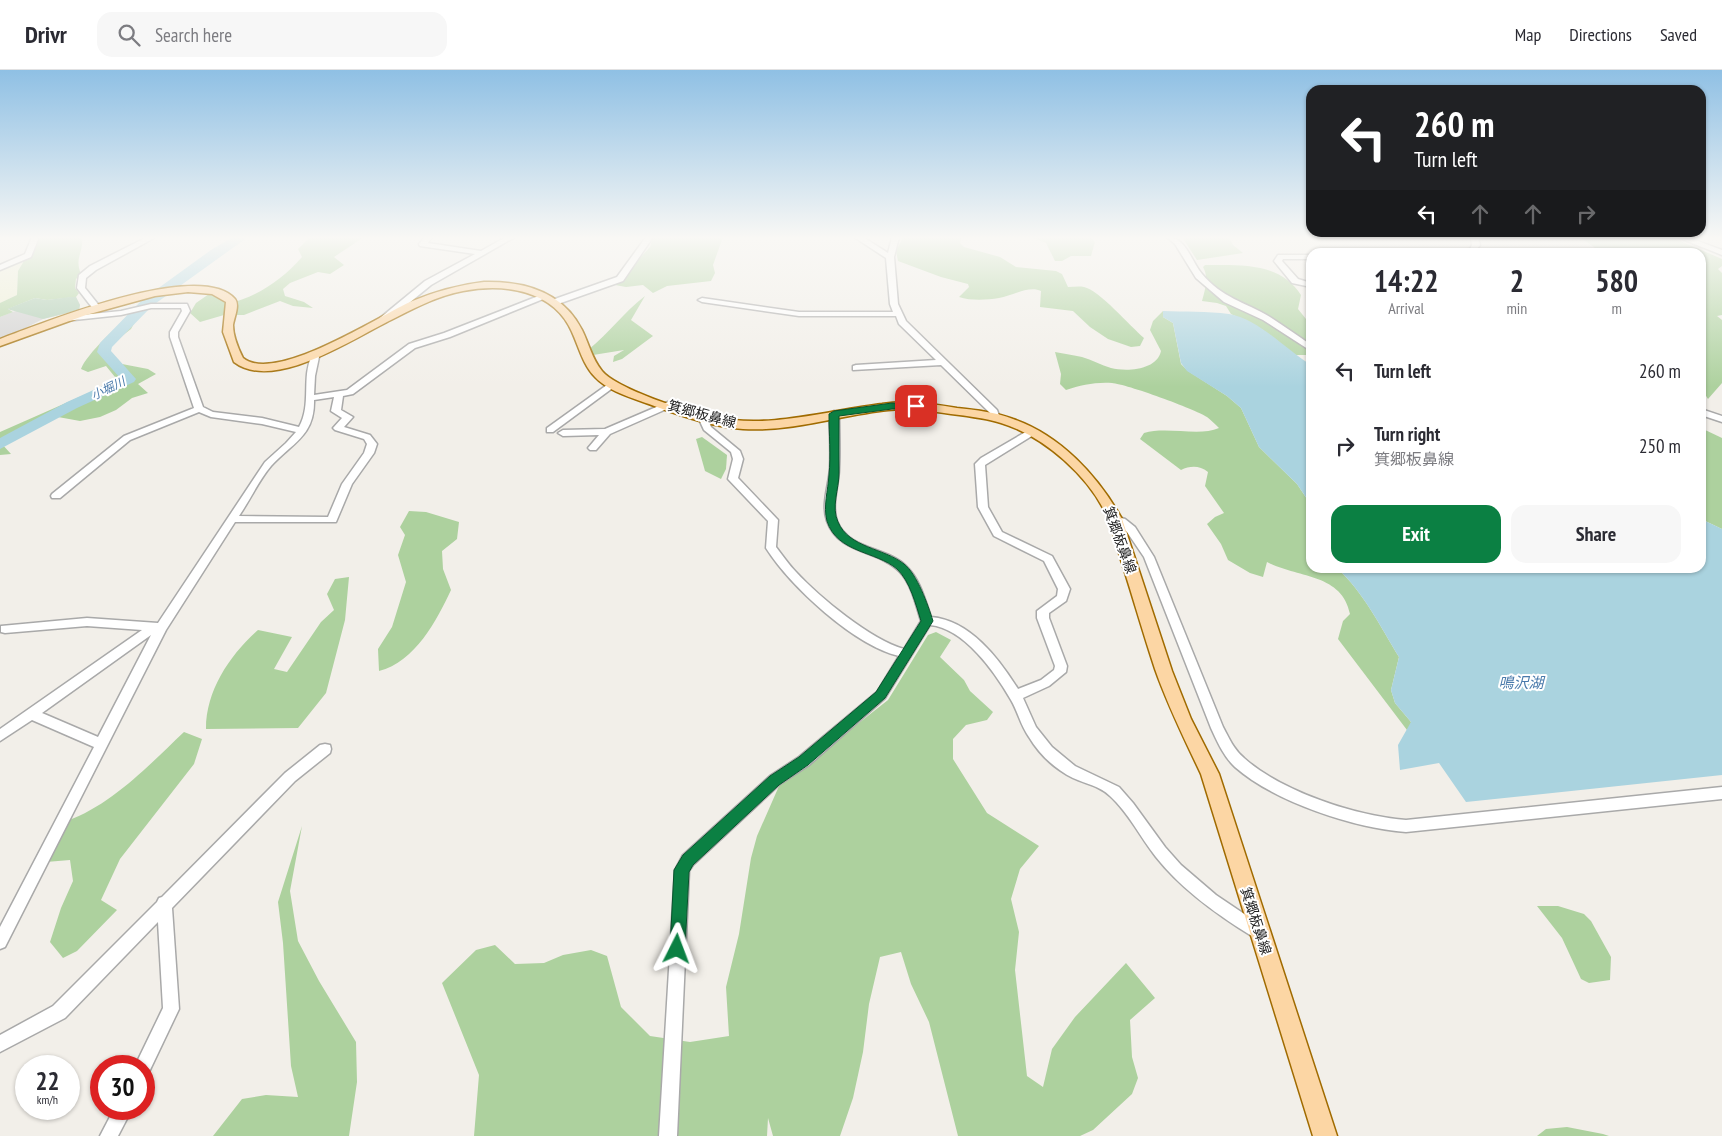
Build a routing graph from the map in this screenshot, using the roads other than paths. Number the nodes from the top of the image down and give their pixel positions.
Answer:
1 (81, 287) edge
2 (423, 287) edge
3 (594, 287) edge
4 (893, 287) edge
5 (1212, 287) edge
6 (550, 300) junction
7 (702, 300) dead end
8 (97, 308) junction
9 (898, 314) junction
10 (64, 319) junction
11 (383, 320) junction
12 (0, 343) edge
13 (1306, 346) edge
14 (315, 357) junction
15 (942, 362) junction
16 (856, 368) dead end
17 (611, 385) junction
18 (339, 395) junction
19 (309, 398) junction
20 (668, 405) junction
21 (199, 409) junction
22 (834, 414) junction
23 (1706, 414) edge
24 (703, 417) junction
25 (995, 418) junction
26 (1722, 419) edge
27 (302, 430) junction
28 (550, 430) dead end
29 (607, 432) junction
30 (1032, 432) junction
31 (563, 433) dead end
32 (592, 448) dead end
33 (56, 496) dead end
34 (231, 519) junction
35 (1115, 519) junction
36 (927, 621) junction
37 (158, 627) junction
38 (5, 629) dead end
39 (907, 654) junction
40 (1015, 696) junction
41 (31, 714) junction
42 (0, 736) edge
43 (101, 744) junction
44 (325, 749) dead end
45 (1722, 792) edge
46 (164, 903) junction
47 (1260, 933) junction
48 (0, 942) edge
49 (0, 1044) edge
50 (148, 1055) edge
51 (117, 1120) edge
52 (109, 1136) edge
53 (668, 1136) edge
54 (1325, 1136) edge

1 - 8 street
2 - 11 street
3 - 6 street
4 - 9 street
5 - 13 street
6 - 11 main road, 箕郷板鼻線
6 - 17 main road, 箕郷板鼻線
6 - 18 street
7 - 9 street
8 - 10 main road, 箕郷板鼻線
8 - 14 main road, 箕郷板鼻線
9 - 15 street
10 - 12 main road, 箕郷板鼻線
10 - 21 street
11 - 14 main road, 箕郷板鼻線
14 - 19 street
15 - 16 street
15 - 25 street
17 - 20 main road, 箕郷板鼻線
17 - 28 street
18 - 19 street
18 - 34 street
19 - 27 street
20 - 24 main road, 箕郷板鼻線
20 - 29 street
21 - 27 street
21 - 33 street
22 - 24 main road, 箕郷板鼻線
22 - 25 main road, 箕郷板鼻線
22 - 36 street
23 - 26 street
24 - 39 street
25 - 30 main road, 箕郷板鼻線
27 - 34 street
29 - 31 street
29 - 32 street
30 - 35 main road, 箕郷板鼻線
30 - 40 street
34 - 37 street
35 - 45 street
35 - 47 main road, 箕郷板鼻線
36 - 39 street
36 - 40 street
37 - 38 street
37 - 41 street
37 - 43 street
39 - 53 street
40 - 47 street
41 - 42 street
41 - 43 street
43 - 48 street
44 - 46 street
46 - 49 street
46 - 50 street
47 - 54 main road, 箕郷板鼻線
51 - 52 street

